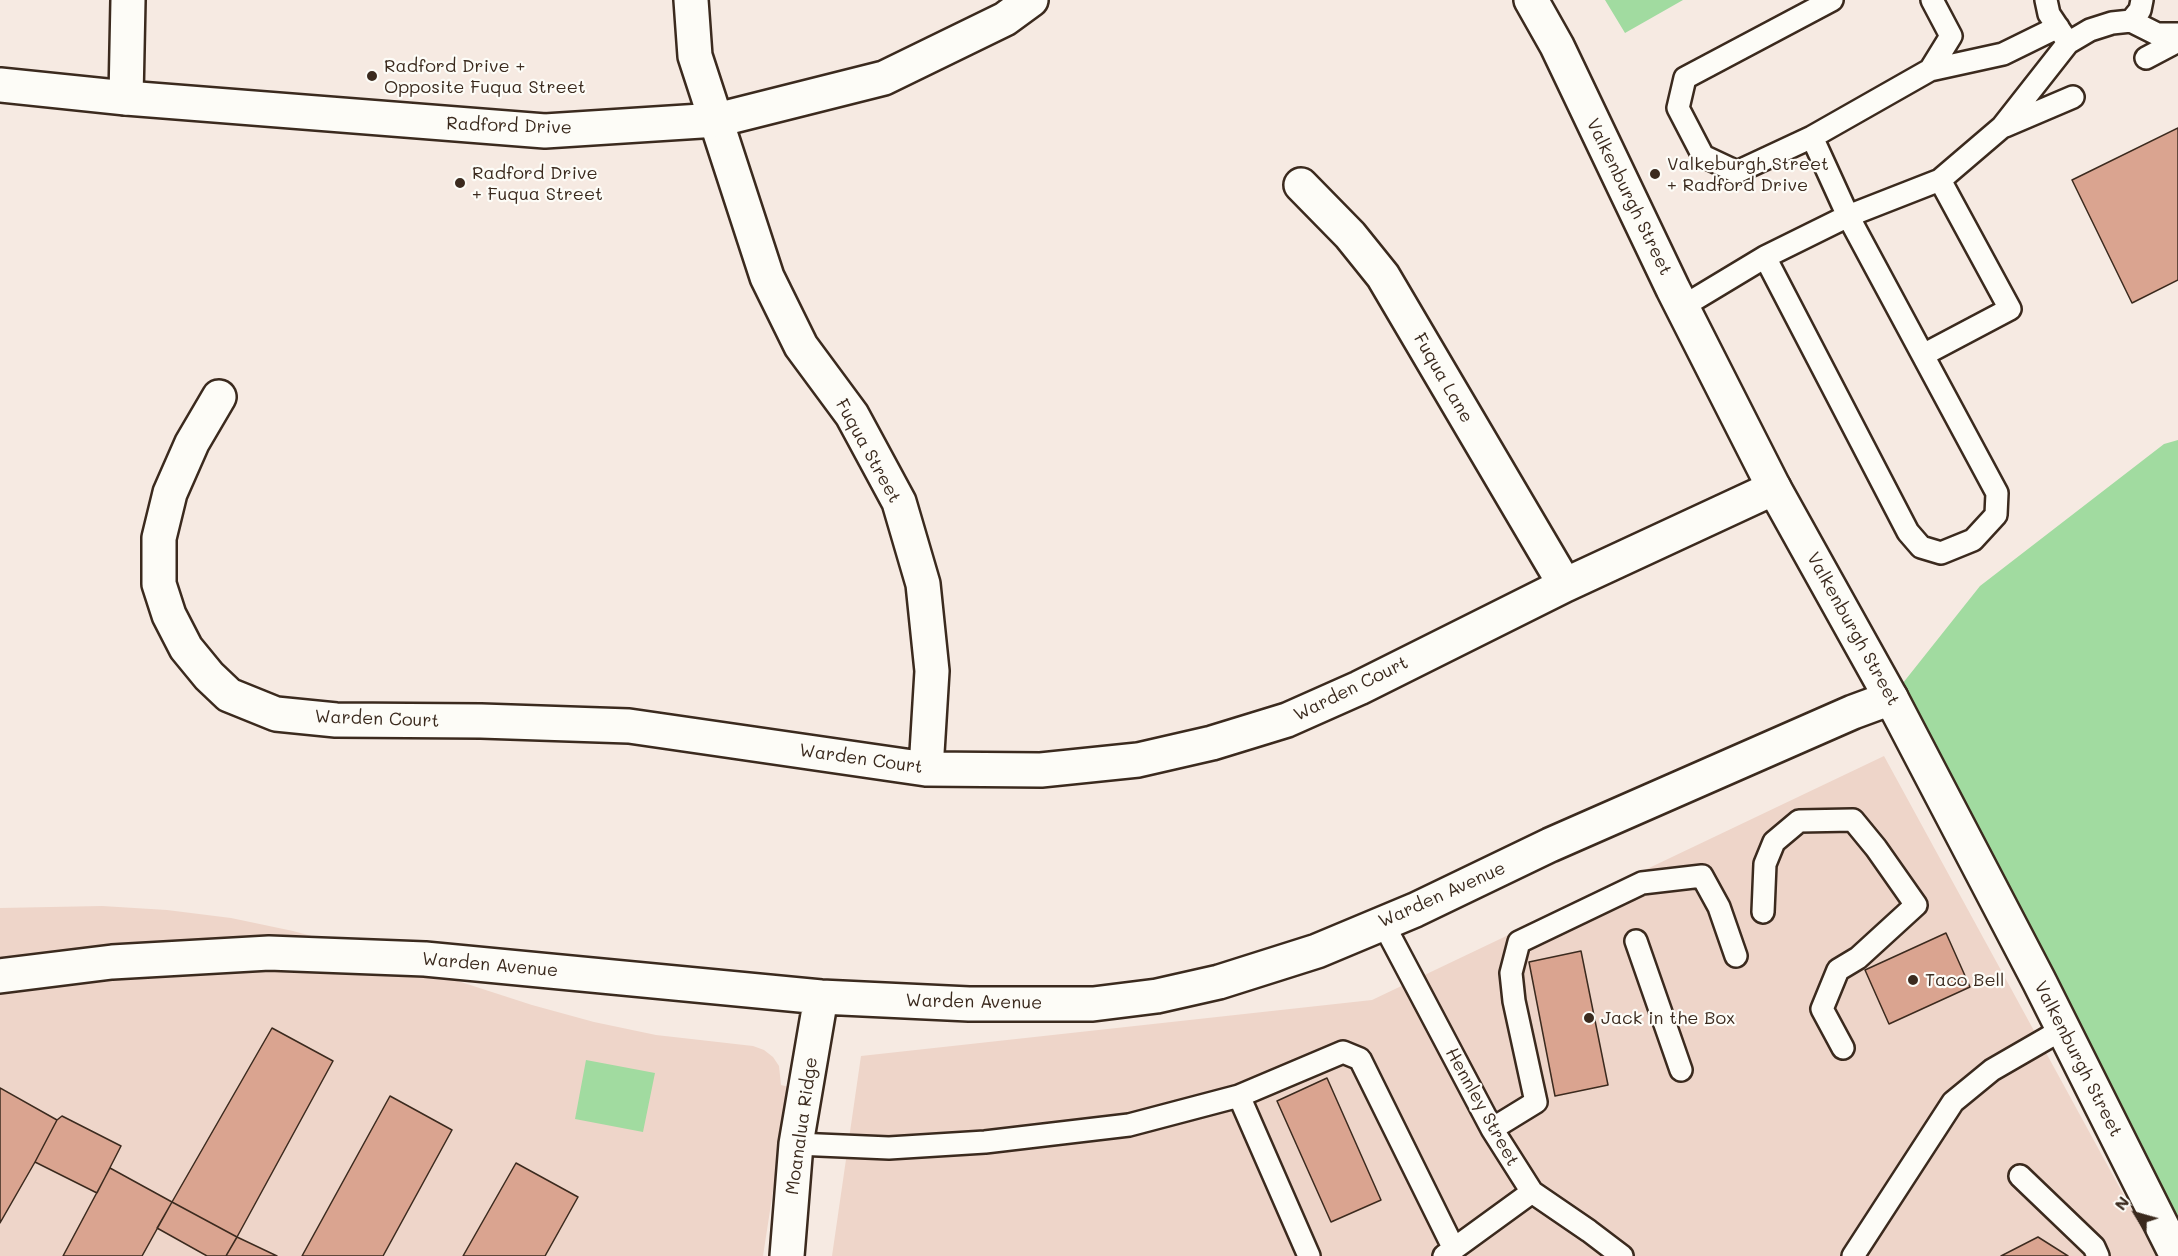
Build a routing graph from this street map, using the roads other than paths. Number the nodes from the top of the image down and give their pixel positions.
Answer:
1 (128, 0) edge
2 (691, 0) edge
3 (1031, 0) edge
4 (1531, 0) edge
5 (1832, 0) edge
6 (1932, 0) edge
7 (2046, 0) edge
8 (2142, 0) edge
9 (2131, 21) junction
10 (2178, 34) edge
11 (2063, 35) junction
12 (2178, 41) edge
13 (2146, 58) dead end
14 (1930, 70) junction
15 (0, 85) edge
16 (2073, 97) dead end
17 (126, 98) junction
18 (717, 120) junction
19 (2002, 127) junction
20 (1812, 137) junction
21 (1940, 180) junction
22 (1301, 185) dead end
23 (1848, 216) junction
24 (1765, 257) junction
25 (1682, 307) junction
26 (1923, 355) junction
27 (219, 397) dead end
28 (1774, 488) junction
29 (1564, 585) junction
30 (1891, 698) junction
31 (927, 769) junction
32 (1763, 912) dead end
33 (1383, 922) junction
34 (1636, 941) dead end
35 (1736, 956) dead end
36 (0, 975) edge
37 (821, 997) junction
38 (2063, 1029) junction
39 (1843, 1048) dead end
40 (1681, 1070) dead end
41 (1239, 1096) junction
42 (1492, 1129) junction
43 (796, 1144) junction
44 (2020, 1176) dead end
45 (1532, 1192) junction
46 (1449, 1252) edge
47 (787, 1256) edge
48 (1309, 1256) edge
49 (1622, 1256) edge
50 (1853, 1256) edge
51 (2098, 1256) edge
52 (2177, 1256) edge

1 - 17 street
2 - 18 street, Fuqua Street
3 - 18 street, Radford Drive
4 - 25 street, Valkenburgh Street
5 - 20 lane
6 - 14 lane
7 - 11 lane
8 - 9 lane
9 - 10 lane
9 - 11 lane
11 - 14 lane
11 - 19 lane
12 - 13 lane
14 - 20 lane
15 - 17 street, Radford Drive
16 - 19 lane
17 - 18 street, Radford Drive
18 - 31 street, Fuqua Street
19 - 21 lane
20 - 23 lane
21 - 23 lane
21 - 26 lane
22 - 29 street, Fuqua Lane
23 - 24 lane
23 - 26 lane
24 - 25 lane
24 - 26 lane
25 - 28 street, Valkenburgh Street
27 - 31 street, Warden Court
28 - 29 street, Warden Court
28 - 30 street, Valkenburgh Street
29 - 31 street, Warden Court
30 - 33 street, Warden Avenue
30 - 38 street, Valkenburgh Street
32 - 39 lane
33 - 37 street, Warden Avenue
33 - 42 lane, Hennley Street
34 - 40 lane
35 - 42 lane
36 - 37 street, Warden Avenue
37 - 43 street, Moanalua Ridge
38 - 50 lane
38 - 52 street, Valkenburgh Street
41 - 43 lane
41 - 46 lane
41 - 48 lane
42 - 45 lane, Hennley Street
43 - 47 street, Moanalua Ridge
44 - 51 lane
45 - 46 lane
45 - 49 lane, Hennley Street

